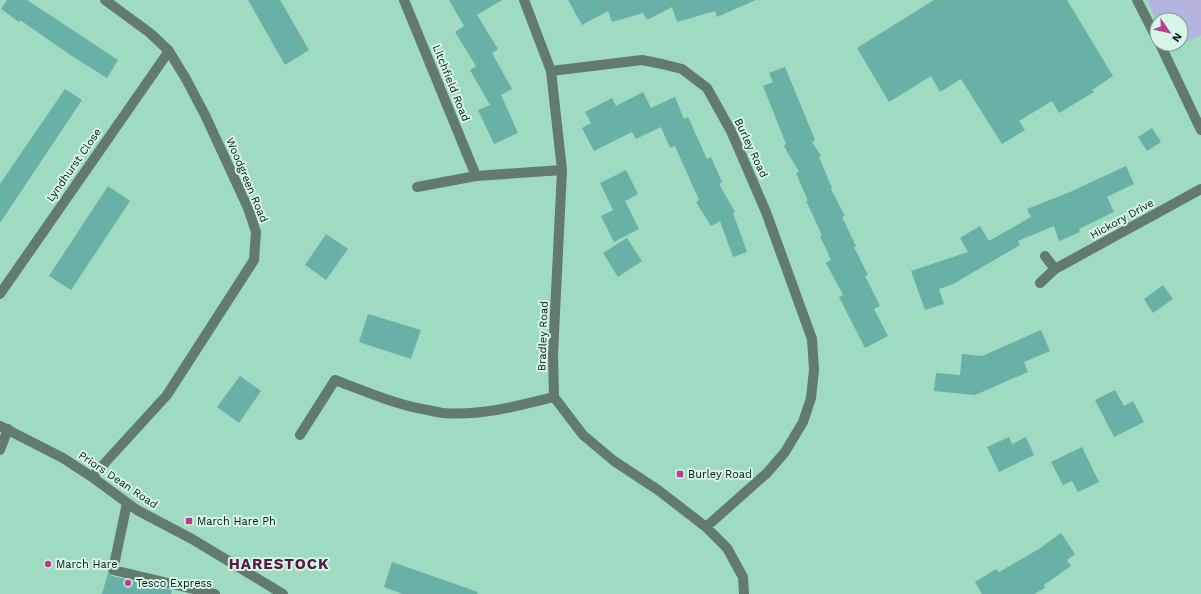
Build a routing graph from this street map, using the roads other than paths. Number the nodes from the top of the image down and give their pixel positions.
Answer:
1 (105, 0) edge
2 (404, 0) edge
3 (524, 0) edge
4 (1138, 0) edge
5 (1149, 23) edge
6 (168, 51) junction
7 (1164, 52) edge
8 (551, 71) junction
9 (1201, 130) edge
10 (562, 170) junction
11 (476, 176) junction
12 (418, 186) dead end
13 (1201, 189) edge
14 (1045, 256) dead end
15 (1055, 269) junction
16 (1040, 283) dead end
17 (0, 294) edge
18 (554, 397) junction
19 (4, 428) edge
20 (300, 435) dead end
21 (0, 450) edge
22 (92, 477) junction
23 (127, 503) junction
24 (706, 527) junction
25 (215, 594) edge
26 (284, 594) edge
27 (744, 594) edge

1 - 6 street, Woodgreen Road
2 - 11 street, Litchfield Road
3 - 8 street, Bradley Road
4 - 5 street
6 - 17 street, Lyndhurst Close
6 - 22 street, Woodgreen Road
7 - 9 street
8 - 10 street, Bradley Road
8 - 24 street, Burley Road
10 - 11 street
10 - 18 street, Bradley Road
11 - 12 street
13 - 15 street, Hickory Drive
14 - 15 street
15 - 16 street, Hickory Drive
18 - 20 street
18 - 24 street
19 - 21 street
19 - 22 street, Priors Dean Road
22 - 23 street, Priors Dean Road
23 - 25 street
23 - 26 street, Priors Dean Road
24 - 27 street

